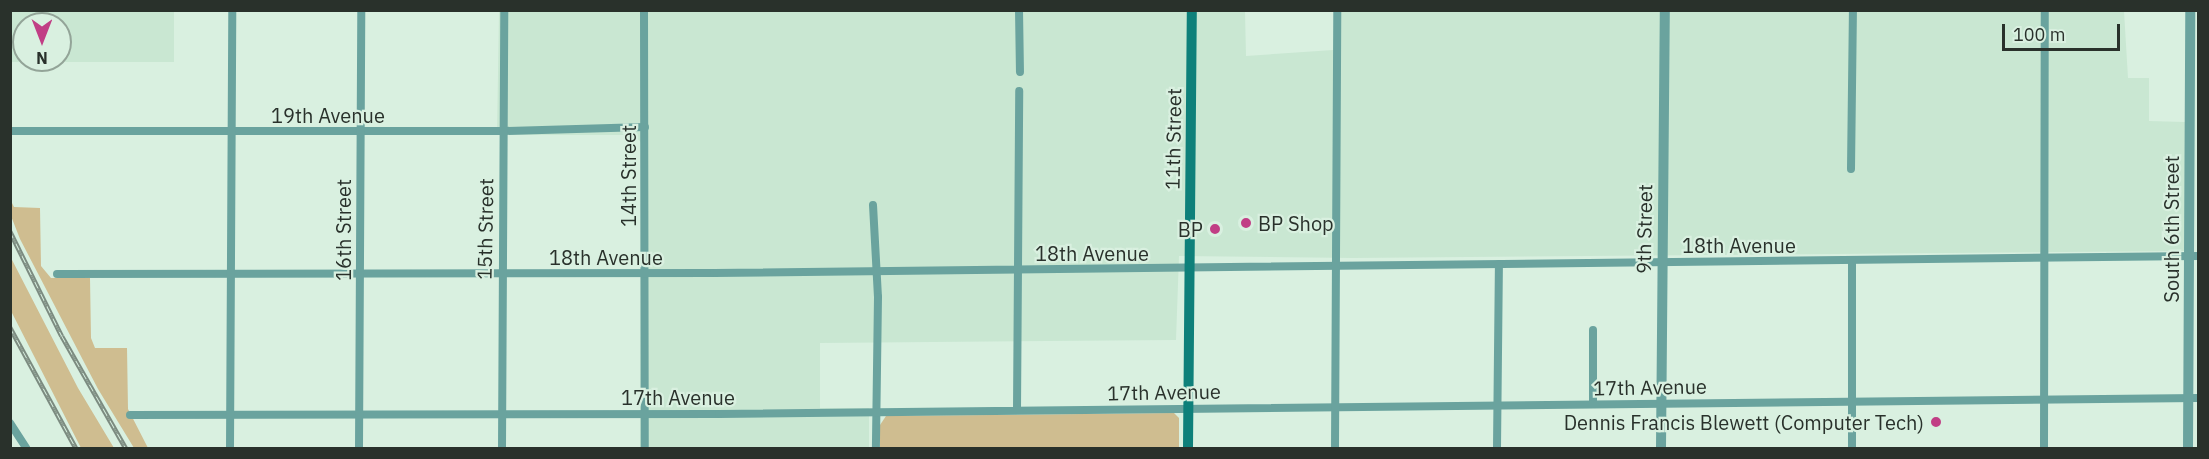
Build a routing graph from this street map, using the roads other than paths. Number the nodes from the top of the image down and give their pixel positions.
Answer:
1 (232, 10) edge
2 (361, 10) edge
3 (504, 10) edge
4 (644, 10) edge
5 (1019, 10) edge
6 (1192, 10) edge
7 (1337, 10) edge
8 (1665, 10) edge
9 (1853, 10) edge
10 (2045, 10) edge
11 (2190, 10) edge
12 (1020, 72) dead end
13 (1019, 91) dead end
14 (645, 127) junction
15 (10, 131) edge
16 (232, 131) junction
17 (361, 131) junction
18 (504, 131) junction
19 (1851, 169) dead end
20 (873, 205) dead end
21 (2194, 256) edge
22 (2045, 258) junction
23 (1852, 261) junction
24 (1661, 262) junction
25 (1334, 264) junction
26 (1499, 264) junction
27 (1190, 269) junction
28 (1018, 270) junction
29 (877, 271) junction
30 (501, 273) junction
31 (645, 273) junction
32 (57, 274) dead end
33 (231, 274) junction
34 (360, 274) junction
35 (1593, 330) dead end
36 (2193, 398) edge
37 (2044, 399) junction
38 (1852, 401) junction
39 (1660, 403) junction
40 (1593, 404) junction
41 (1498, 405) junction
42 (1335, 406) junction
43 (1188, 408) junction
44 (1017, 411) junction
45 (876, 412) junction
46 (359, 414) junction
47 (502, 414) junction
48 (645, 414) junction
49 (130, 415) dead end
50 (230, 416) junction
51 (10, 423) edge
52 (26, 448) edge
53 (230, 448) edge
54 (359, 448) edge
55 (502, 448) edge
56 (645, 448) edge
57 (876, 448) edge
58 (1188, 448) edge
59 (1335, 448) edge
60 (1497, 448) edge
61 (1661, 448) edge
62 (1852, 448) edge
63 (2044, 448) edge
64 (2188, 448) edge

1 - 16 street
2 - 17 street, 16th Street
3 - 18 street, 15th Street
4 - 14 street, 14th Street
5 - 12 street
6 - 27 main road, 11th Street
7 - 25 street
8 - 24 street, 9th Street
9 - 19 street
10 - 22 street
11 - 21 street, South 6th Street
13 - 28 street
14 - 18 street, 19th Avenue
14 - 31 street, 14th Street
15 - 16 street, 19th Avenue
16 - 17 street, 19th Avenue
16 - 33 street
17 - 18 street, 19th Avenue
17 - 34 street, 16th Street
18 - 30 street, 15th Street
20 - 29 street
21 - 22 street, 18th Avenue
21 - 36 street, South 6th Street
22 - 23 street, 18th Avenue
22 - 37 street
23 - 24 street, 18th Avenue
23 - 38 street
24 - 26 street, 18th Avenue
24 - 39 street, 9th Street
25 - 26 street, 18th Avenue
25 - 27 street, 18th Avenue
25 - 42 street
26 - 41 street
27 - 28 street, 18th Avenue
27 - 43 main road, 11th Street
28 - 29 street, 18th Avenue
28 - 44 street
29 - 31 street, 18th Avenue
29 - 45 street
30 - 31 street, 18th Avenue
30 - 34 street, 18th Avenue
30 - 47 street, 15th Street
31 - 48 street, 14th Street
32 - 33 street, 18th Avenue
33 - 34 street, 18th Avenue
33 - 50 street
34 - 46 street, 16th Street
35 - 40 street
36 - 37 street, 17th Avenue
36 - 64 street, South 6th Street
37 - 38 street, 17th Avenue
37 - 63 street
38 - 39 street, 17th Avenue
38 - 62 street
39 - 40 street, 17th Avenue
39 - 61 street, 9th Street
40 - 41 street, 17th Avenue
41 - 42 street, 17th Avenue
41 - 60 street
42 - 43 street, 17th Avenue
42 - 59 street
43 - 44 street, 17th Avenue
43 - 58 main road, 11th Street
44 - 45 street, 17th Avenue
45 - 48 street, 17th Avenue
45 - 57 street
46 - 47 street, 17th Avenue
46 - 50 street, 17th Avenue
46 - 54 street, 16th Street
47 - 48 street, 17th Avenue
47 - 55 street, 15th Street
48 - 56 street, 14th Street
49 - 50 street, 17th Avenue
50 - 53 street
51 - 52 street

